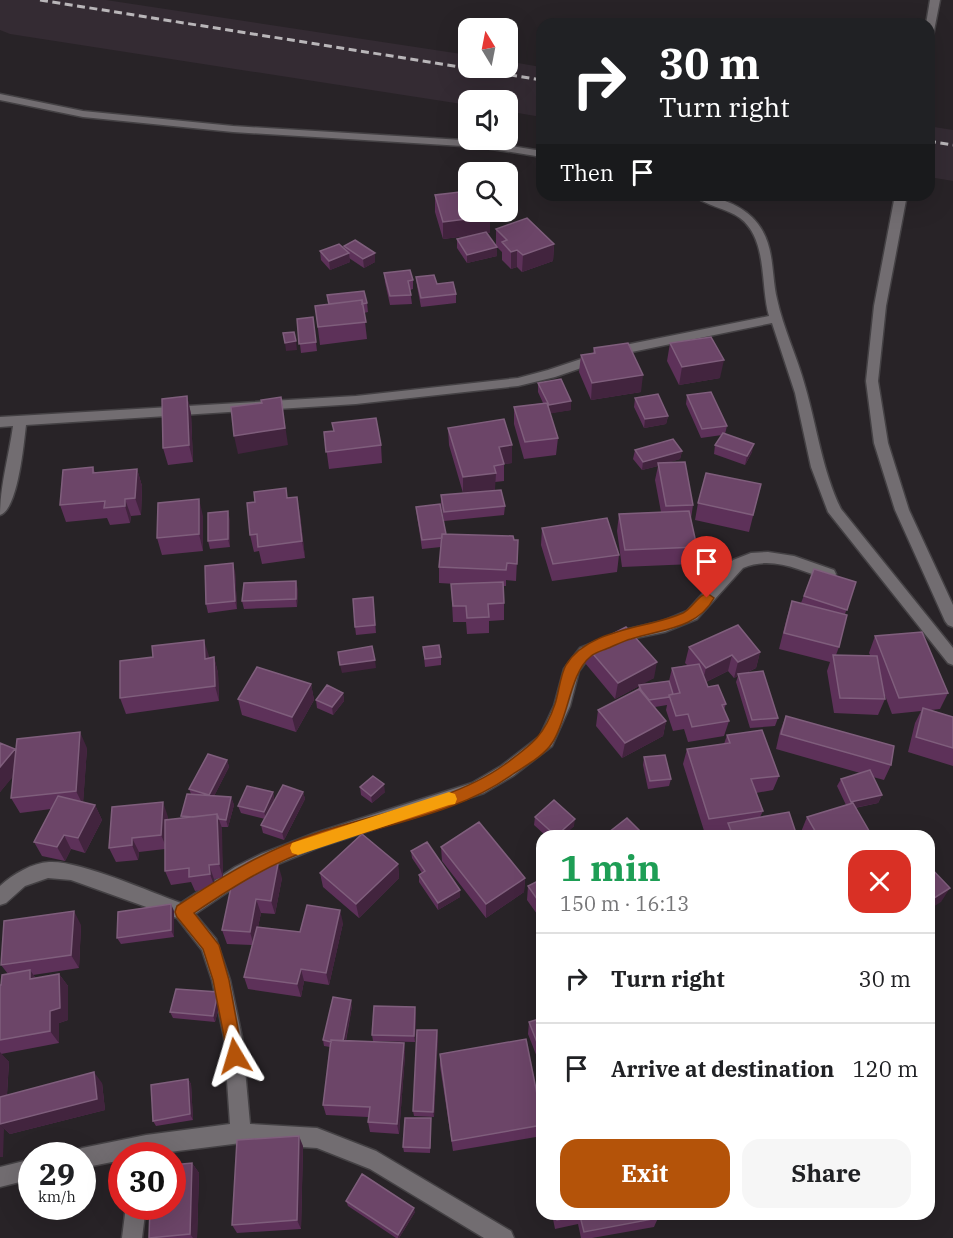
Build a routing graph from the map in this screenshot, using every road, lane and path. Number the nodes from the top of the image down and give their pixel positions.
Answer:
1 (935, 0) edge
2 (932, 18) edge
3 (0, 97) edge
4 (536, 153) edge
5 (713, 201) edge
6 (900, 201) edge
7 (777, 318) junction
8 (0, 422) edge
9 (20, 422) junction
10 (0, 510) edge
11 (829, 574) edge
12 (953, 621) edge
13 (953, 659) edge
14 (0, 897) edge
15 (183, 912) junction
16 (241, 1133) junction
17 (186, 1143) edge
18 (18, 1172) edge
19 (0, 1177) edge
20 (134, 1220) edge
21 (132, 1238) edge
22 (504, 1238) edge

1 - 2 street
3 - 4 street
5 - 7 street
6 - 12 street
7 - 9 street
7 - 13 street
8 - 9 street
9 - 10 street
11 - 15 street
14 - 15 street
15 - 16 street
16 - 17 street
16 - 22 street
18 - 19 street
20 - 21 street

